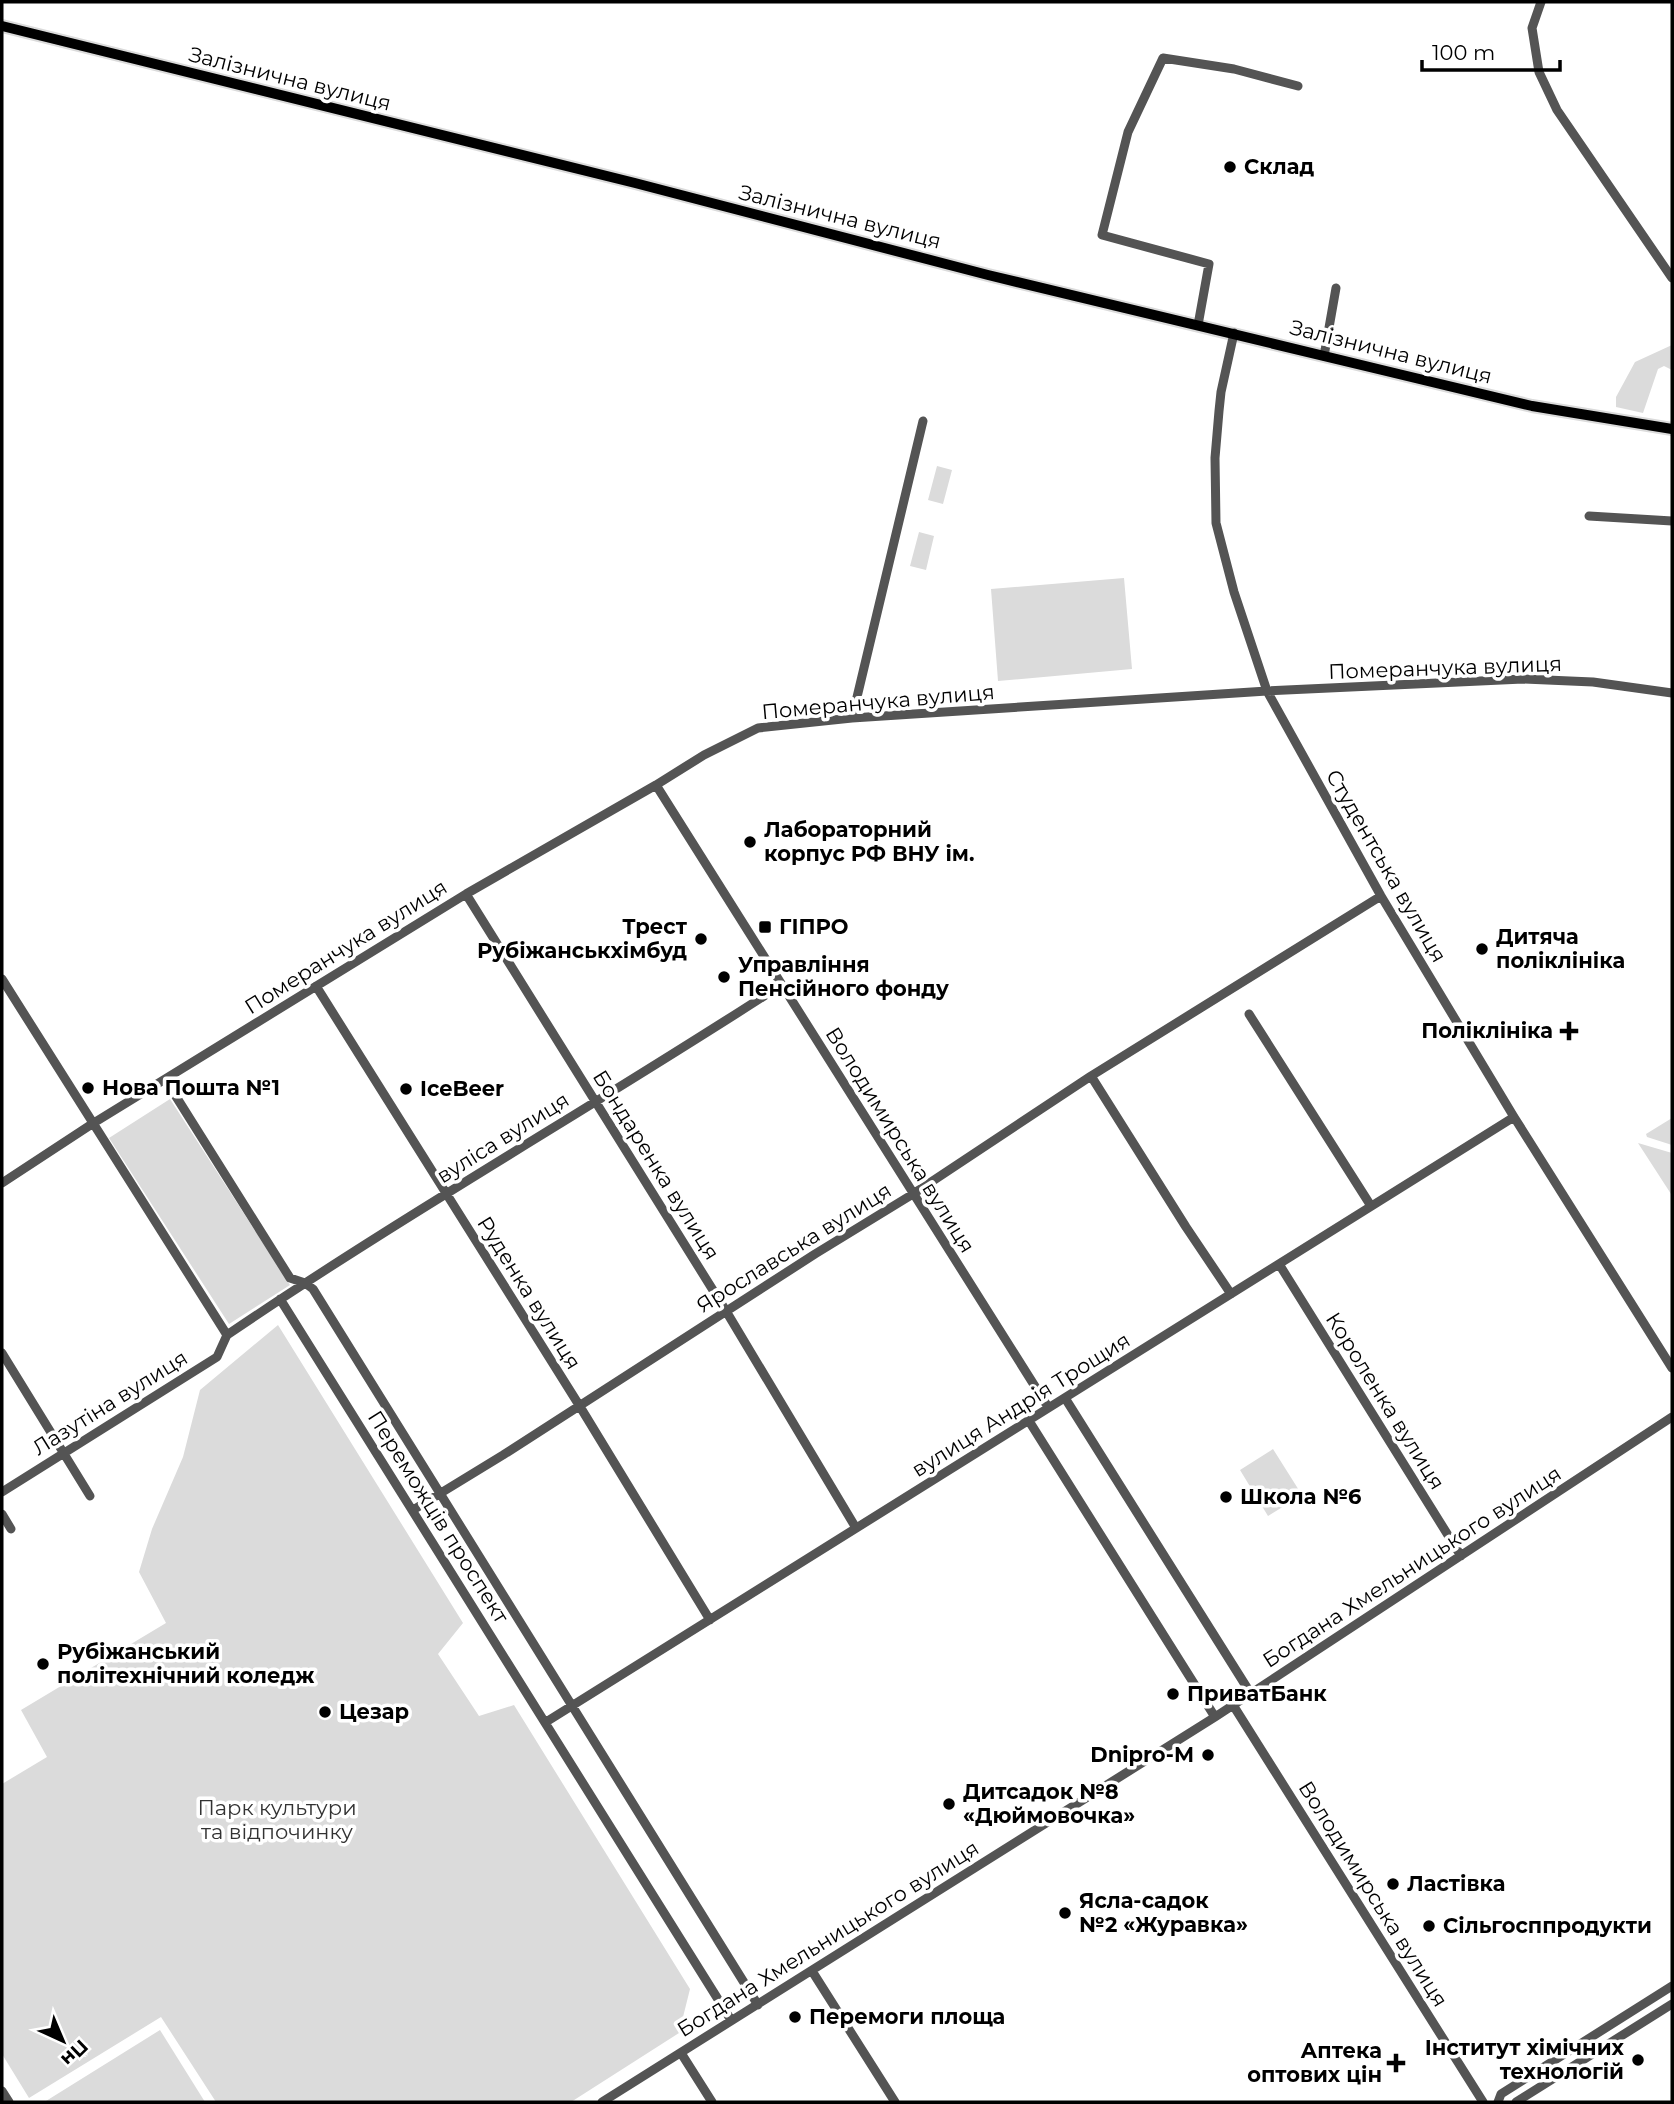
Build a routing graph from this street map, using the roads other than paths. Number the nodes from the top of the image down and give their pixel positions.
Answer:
1 (1541, 2) edge
2 (2, 26) edge
3 (1298, 86) dead end
4 (1672, 278) edge
5 (1336, 288) dead end
6 (1198, 325) junction
7 (1234, 333) junction
8 (1324, 356) junction
9 (923, 421) dead end
10 (1672, 429) edge
11 (1589, 516) dead end
12 (1672, 521) edge
13 (1267, 691) junction
14 (1672, 693) edge
15 (852, 718) junction
16 (656, 785) junction
17 (466, 894) junction
18 (1381, 897) junction
19 (2, 979) edge
20 (782, 985) junction
21 (316, 986) junction
22 (1249, 1014) dead end
23 (1091, 1076) junction
24 (165, 1079) junction
25 (595, 1101) junction
26 (1514, 1117) junction
27 (92, 1124) junction
28 (2, 1183) edge
29 (446, 1194) junction
30 (912, 1194) junction
31 (1371, 1206) junction
32 (1279, 1264) junction
33 (305, 1283) junction
34 (1231, 1294) junction
35 (280, 1299) junction
36 (726, 1311) junction
37 (227, 1335) junction
38 (2, 1353) edge
39 (1672, 1368) edge
40 (1065, 1398) junction
41 (579, 1405) junction
42 (1048, 1407) junction
43 (1672, 1417) edge
44 (1029, 1420) junction
45 (64, 1453) junction
46 (2, 1492) edge
47 (439, 1494) junction
48 (90, 1496) dead end
49 (413, 1510) junction
50 (2, 1514) edge
51 (856, 1528) junction
52 (11, 1529) dead end
53 (1461, 1556) junction
54 (709, 1620) junction
55 (1251, 1694) junction
56 (1233, 1705) junction
57 (571, 1707) junction
58 (1215, 1717) junction
59 (547, 1722) junction
60 (812, 1971) junction
61 (1672, 1986) edge
62 (1672, 2004) edge
63 (758, 2005) junction
64 (732, 2020) junction
65 (681, 2053) junction
66 (2, 2091) edge
67 (9, 2102) edge
68 (602, 2102) edge
69 (712, 2102) edge
70 (895, 2102) edge
71 (1483, 2102) edge
72 (1498, 2102) edge
73 (1516, 2102) edge

1 - 4 street
2 - 6 main road, Залізнична вулиця
3 - 6 street
5 - 8 street
6 - 7 main road, Залізнична вулиця
7 - 8 main road, Залізнична вулиця
7 - 13 street, Студентська вулиця
8 - 10 main road, Залізнична вулиця
9 - 15 street
11 - 12 street
13 - 14 street, Померанчука вулиця
13 - 15 street, Померанчука вулиця
13 - 18 street, Студентська вулиця
15 - 16 street, Померанчука вулиця
16 - 17 street, Померанчука вулиця
16 - 20 street, Володимирська вулиця
17 - 21 street, Померанчука вулиця
17 - 25 street, Бондаренка вулиця
18 - 23 street, Ярославська вулиця
18 - 26 street, Студентська вулиця
19 - 27 street
20 - 25 street, вуліса вулиця
20 - 30 street, Володимирська вулиця
21 - 24 street, Померанчука вулиця
21 - 29 street, Руденка вулиця
22 - 31 street
23 - 30 street, Ярославська вулиця
23 - 34 street
24 - 27 street, Померанчука вулиця
24 - 33 street, Переможців проспект
25 - 29 street, вуліса вулиця
25 - 36 street, Бондаренка вулиця
26 - 31 street, вулиця Андрія Трощия
26 - 39 street, Студентська вулиця
27 - 28 street, Померанчука вулиця
27 - 37 street
29 - 33 street, вуліса вулиця
29 - 41 street, Руденка вулиця
30 - 36 street, Ярославська вулиця
30 - 42 street, Володимирська вулиця
31 - 32 street, вулиця Андрія Трощия
32 - 34 street, вулиця Андрія Трощия
32 - 53 street, Короленка вулиця
33 - 35 street, вуліса вулиця
33 - 47 street, Переможців проспект
34 - 40 street, вулиця Андрія Трощия
35 - 37 street
35 - 49 street, Переможців проспект
36 - 41 street, Ярославська вулиця
36 - 51 street, Бондаренка вулиця
37 - 45 street, Лазутіна вулиця
38 - 45 street
40 - 42 street, вулиця Андрія Трощия
40 - 55 street
41 - 47 street, Ярославська вулиця
41 - 54 street, Руденка вулиця
42 - 44 street, вулиця Андрія Трощия
43 - 53 street, Богдана Хмельницького вулиця
44 - 51 street, вулиця Андрія Трощия
44 - 58 street
45 - 46 street, Лазутіна вулиця
45 - 48 street
47 - 49 street, Ярославська вулиця
47 - 57 street, Переможців проспект
49 - 59 street, Переможців проспект
50 - 52 street
51 - 54 street, вулиця Андрія Трощия
53 - 55 street, Богдана Хмельницького вулиця
54 - 57 street, вулиця Андрія Трощия
55 - 56 street, Богдана Хмельницького вулиця
56 - 58 street, Богдана Хмельницького вулиця
56 - 71 street, Володимирська вулиця
57 - 59 street, вулиця Андрія Трощия
57 - 63 street, Переможців проспект
58 - 60 street, Богдана Хмельницького вулиця
59 - 64 street, Переможців проспект
60 - 63 street, Богдана Хмельницького вулиця
60 - 70 street
61 - 72 street
62 - 73 street
63 - 64 street, Богдана Хмельницького вулиця
64 - 65 street, Богдана Хмельницького вулиця
65 - 68 street, Богдана Хмельницького вулиця
65 - 69 street
66 - 67 street

